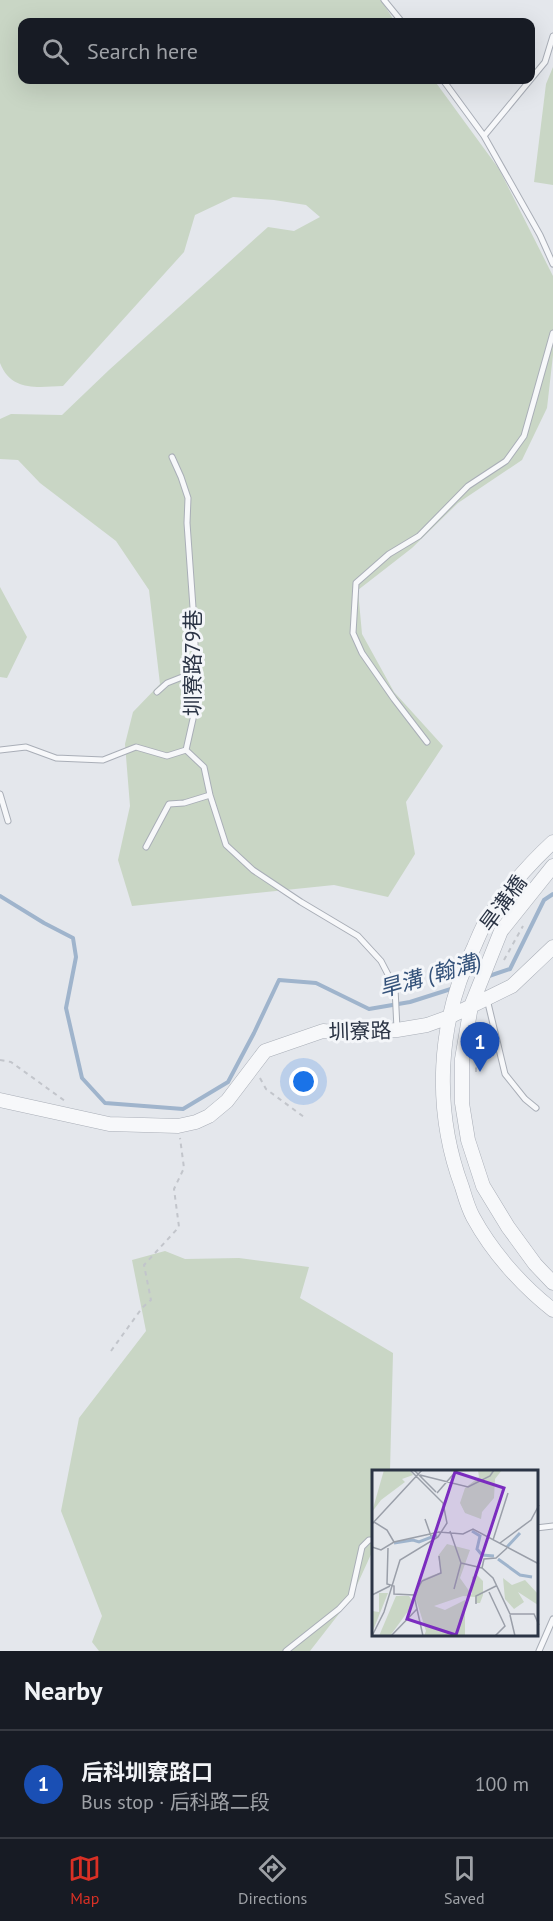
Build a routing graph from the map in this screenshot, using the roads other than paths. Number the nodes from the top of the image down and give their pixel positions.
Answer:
1 (384, 0) edge
2 (399, 18) edge
3 (553, 36) edge
4 (535, 74) edge
5 (446, 84) edge
6 (527, 84) edge
7 (484, 136) junction
8 (553, 264) edge
9 (553, 333) edge
10 (172, 457) dead end
11 (195, 672) junction
12 (157, 693) dead end
13 (427, 742) dead end
14 (0, 750) edge
15 (186, 750) junction
16 (0, 794) edge
17 (210, 795) junction
18 (8, 821) dead end
19 (553, 842) edge
20 (146, 847) dead end
21 (552, 867) edge
22 (553, 947) edge
23 (487, 998) junction
24 (471, 1006) junction
25 (449, 1017) junction
26 (397, 1030) junction
27 (0, 1100) edge
28 (536, 1108) dead end
29 (553, 1283) edge
30 (553, 1310) edge
31 (553, 1526) edge
32 (538, 1528) edge
33 (372, 1540) edge
34 (553, 1619) edge
35 (286, 1651) edge
36 (539, 1651) edge

1 - 2 lane
3 - 4 lane
5 - 7 lane
6 - 7 lane
7 - 8 lane
9 - 13 lane
10 - 11 lane, 圳寮路79巷
11 - 12 lane
11 - 15 lane, 圳寮路79巷
14 - 15 lane
15 - 17 lane
16 - 18 lane
17 - 20 lane
17 - 26 lane
19 - 25 street, 旱溝橋
21 - 24 street, 旱溝橋
22 - 23 street, 圳寮路
23 - 24 street, 圳寮路
23 - 28 lane
24 - 25 street, 圳寮路
24 - 29 street, 旱溝橋
25 - 26 street, 圳寮路
25 - 30 street, 旱溝橋
26 - 27 street, 圳寮路
31 - 32 lane
33 - 35 lane
34 - 36 lane

